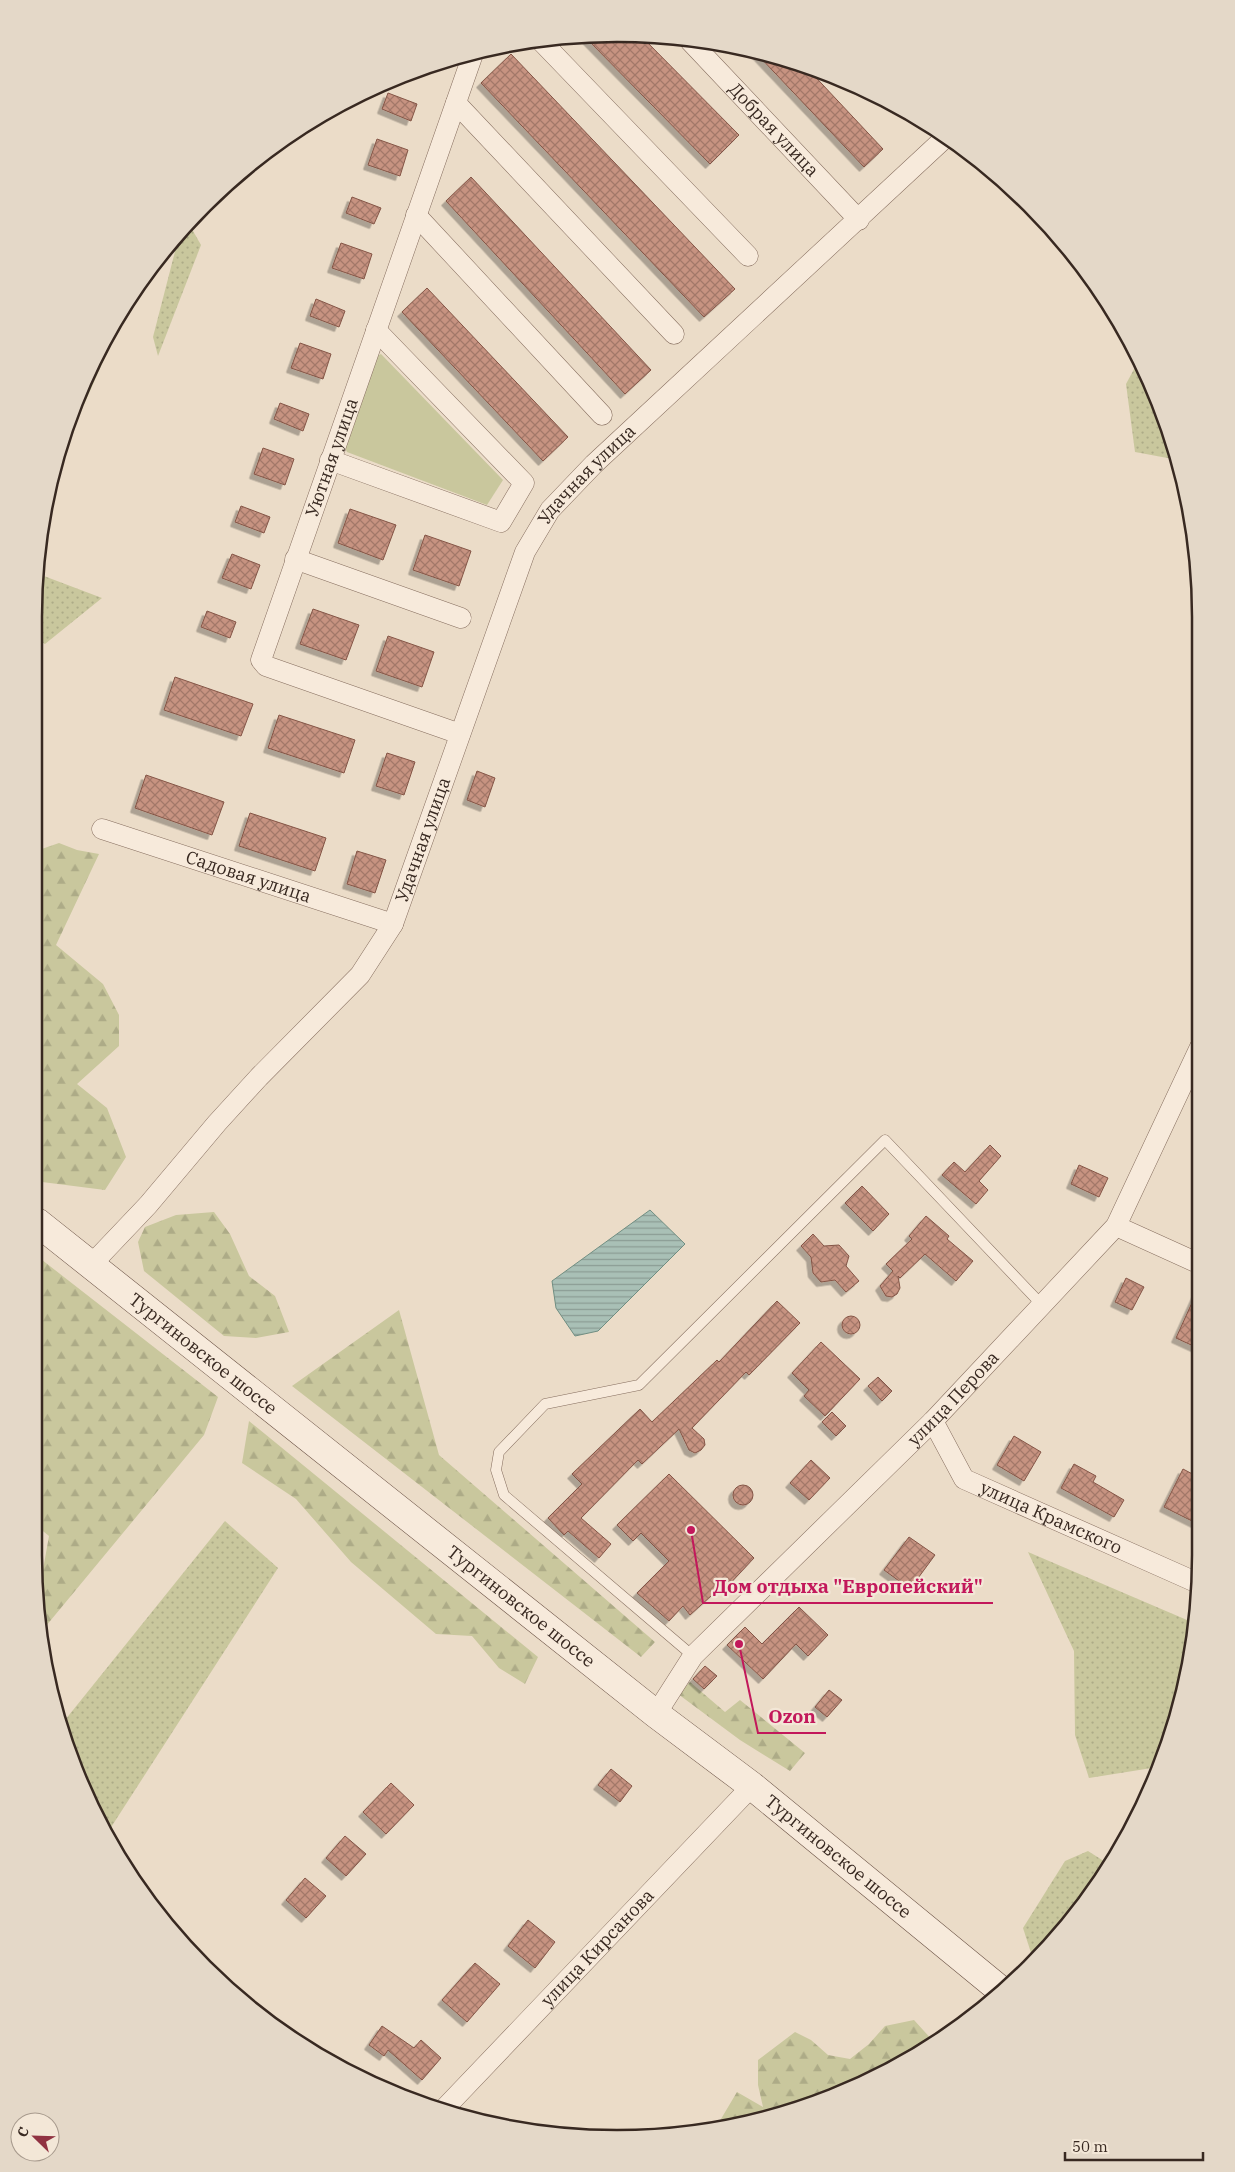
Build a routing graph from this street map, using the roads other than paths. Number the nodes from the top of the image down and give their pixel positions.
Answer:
1 (546, 47) edge
2 (696, 48) edge
3 (470, 62) edge
4 (456, 103) junction
5 (941, 142) edge
6 (416, 216) junction
7 (859, 220) junction
8 (748, 256) dead end
9 (376, 330) junction
10 (674, 334) dead end
11 (602, 415) dead end
12 (330, 460) junction
13 (295, 559) junction
14 (461, 618) dead end
15 (460, 734) junction
16 (102, 829) dead end
17 (394, 924) junction
18 (1192, 1064) edge
19 (42, 1226) edge
20 (1116, 1226) junction
21 (1192, 1260) edge
22 (91, 1265) junction
23 (1042, 1305) junction
24 (933, 1421) junction
25 (1191, 1580) edge
26 (693, 1656) junction
27 (656, 1714) junction
28 (752, 1786) junction
29 (997, 1987) edge
30 (449, 2104) edge

1 - 8 street
2 - 7 street, Добрая улица
3 - 4 street, Уютная улица
4 - 6 street, Уютная улица
4 - 10 street
5 - 7 street, Удачная улица
6 - 9 street, Уютная улица
6 - 11 street
7 - 15 street, Удачная улица
9 - 12 street, Уютная улица
9 - 12 street
12 - 13 street, Уютная улица
13 - 14 street
13 - 15 street, Уютная улица
15 - 17 street, Удачная улица
16 - 17 street, Садовая улица
17 - 22 street, Удачная улица
18 - 20 street, улица Перова
19 - 22 main road, Тургиновское шоссе
20 - 21 street
20 - 23 street, улица Перова
22 - 27 main road, Тургиновское шоссе
23 - 24 street, улица Перова
23 - 26 lane
24 - 25 street, улица Крамского
24 - 26 street, улица Перова
26 - 27 street, улица Перова
27 - 28 main road, Тургиновское шоссе
28 - 29 main road, Тургиновское шоссе
28 - 30 street, улица Кирсанова

